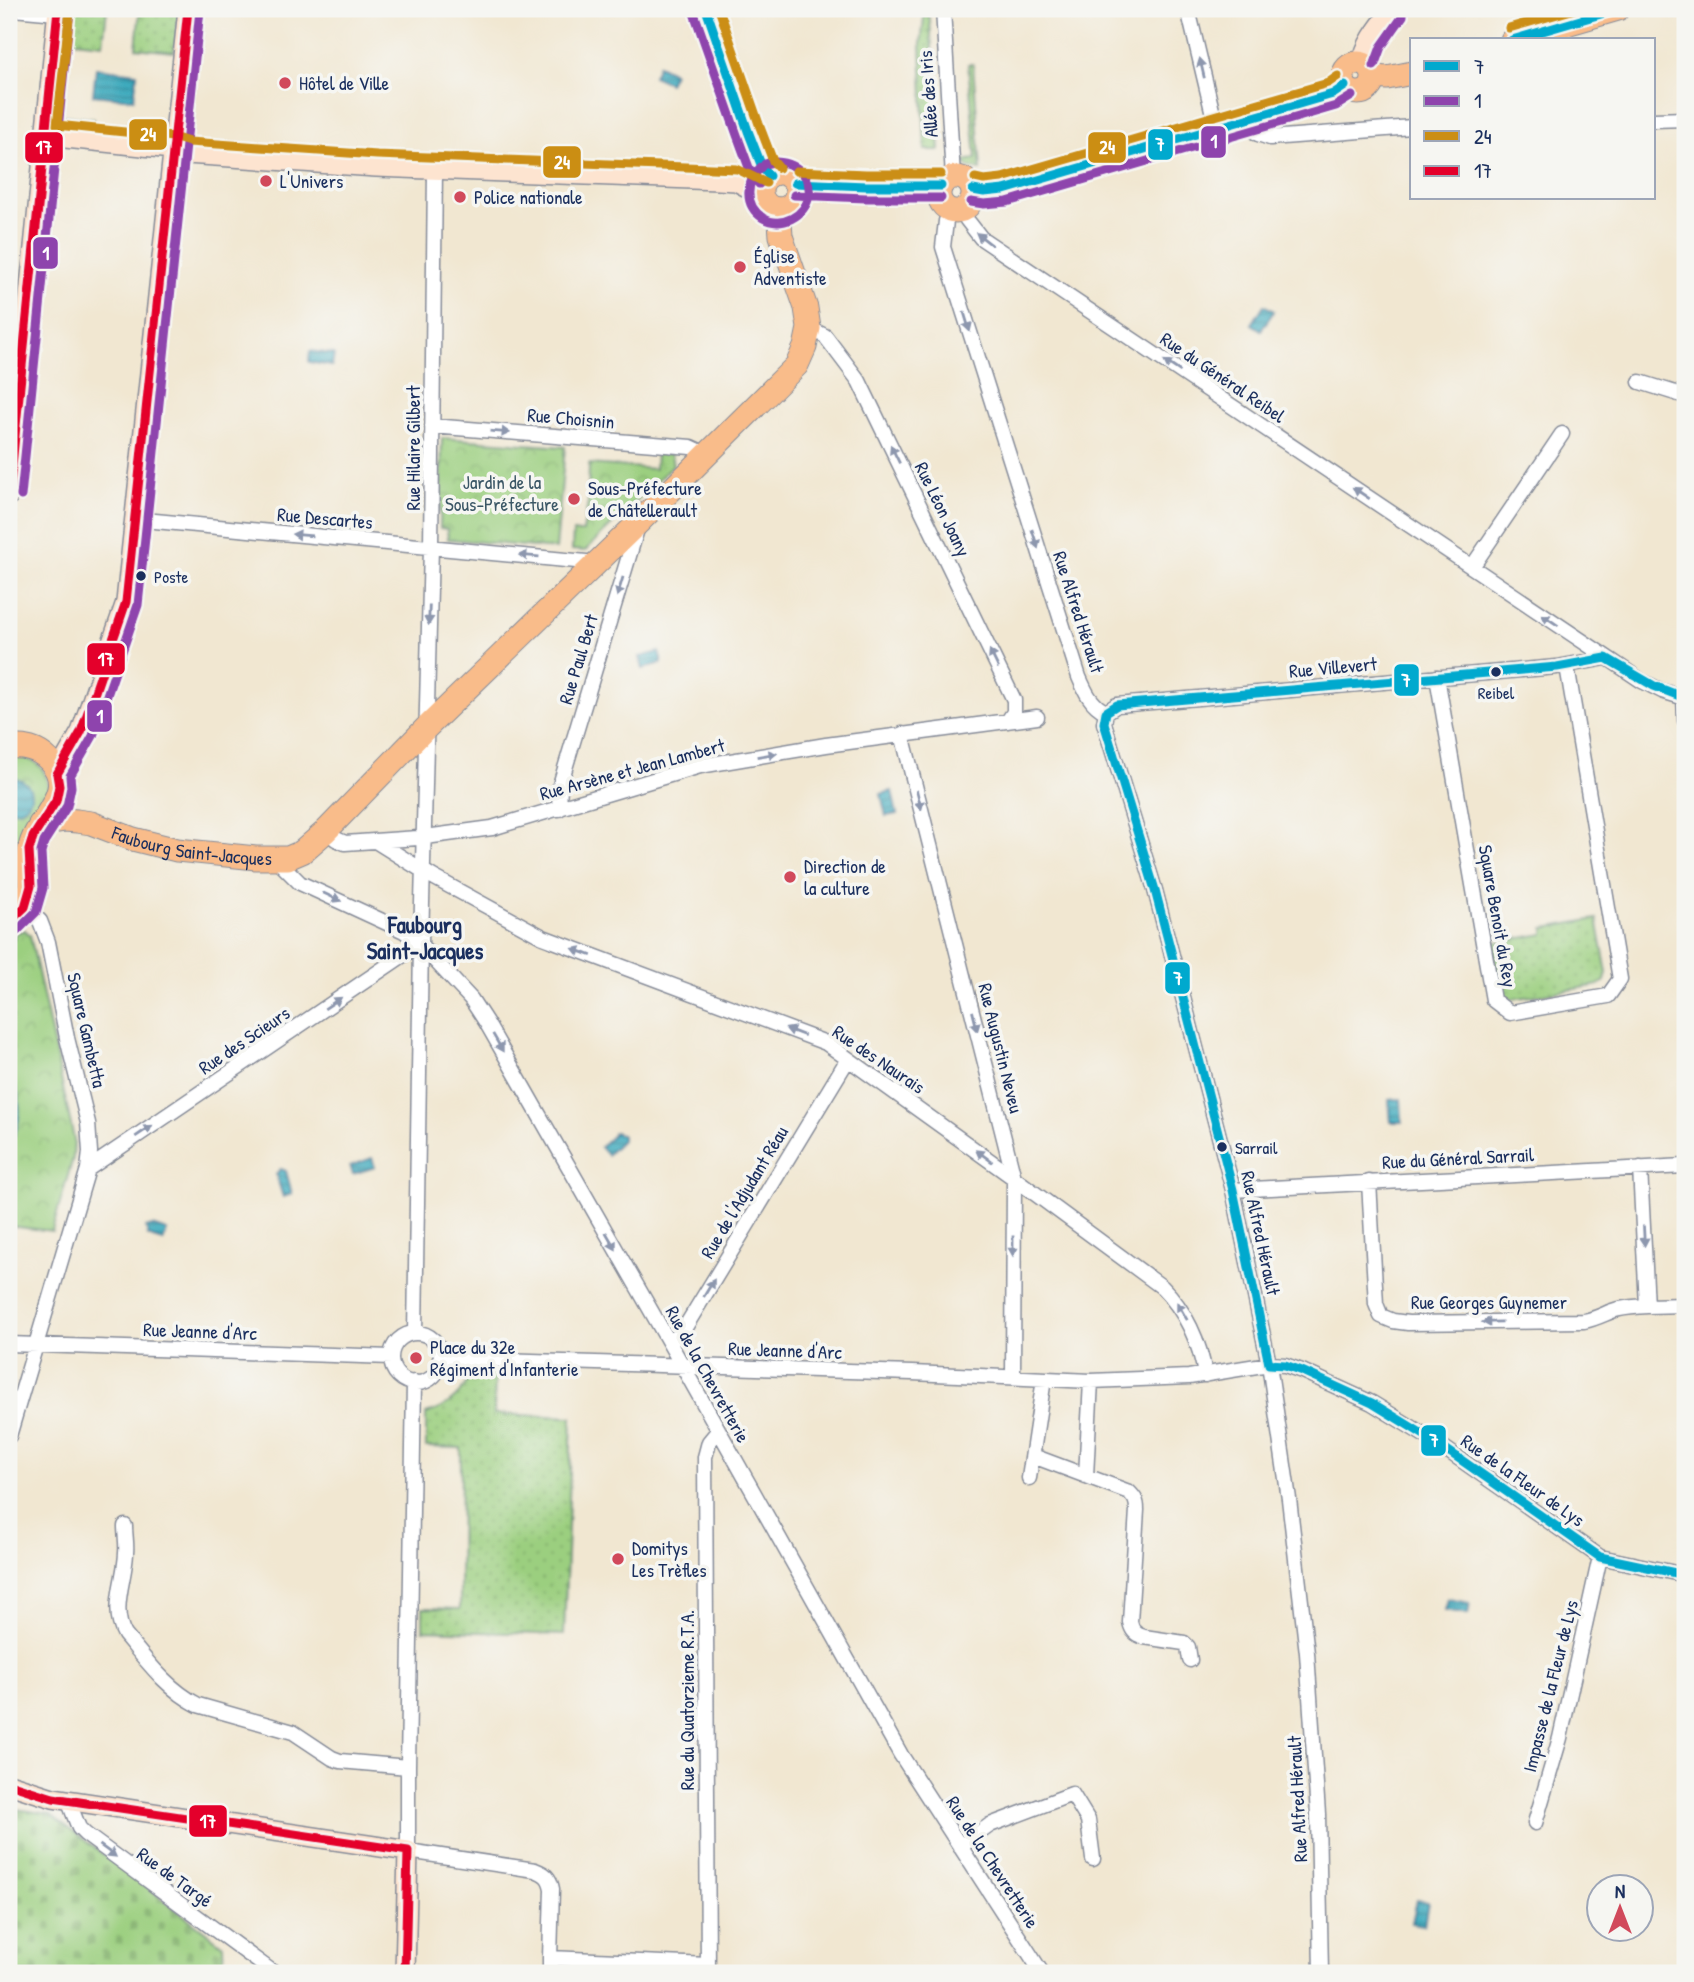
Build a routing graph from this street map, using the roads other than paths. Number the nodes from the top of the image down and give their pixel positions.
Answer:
1 (13, 9) edge
2 (188, 9) edge
3 (706, 9) edge
4 (943, 9) edge
5 (1188, 9) edge
6 (1393, 9) edge
7 (1618, 9) edge
8 (57, 11) edge
9 (1519, 38) edge
10 (1368, 70) junction
11 (1410, 73) edge
12 (1273, 111) junction
13 (1685, 119) edge
14 (1656, 120) edge
15 (1227, 124) junction
16 (1410, 127) edge
17 (46, 136) junction
18 (1283, 138) junction
19 (172, 149) junction
20 (435, 169) junction
21 (765, 185) junction
22 (954, 195) junction
23 (790, 197) junction
24 (809, 328) junction
25 (1640, 382) dead end
26 (1685, 396) edge
27 (432, 426) junction
28 (1562, 434) dead end
29 (706, 454) junction
30 (9, 495) edge
31 (134, 519) junction
32 (639, 522) junction
33 (431, 547) junction
34 (597, 563) junction
35 (1472, 567) junction
36 (1606, 658) junction
37 (1567, 666) junction
38 (1437, 677) junction
39 (1685, 698) edge
40 (1106, 712) junction
41 (1037, 717) dead end
42 (1008, 721) junction
43 (1685, 721) edge
44 (426, 728) junction
45 (902, 734) junction
46 (9, 747) edge
47 (58, 780) junction
48 (559, 808) junction
49 (92, 823) junction
50 (40, 824) junction
51 (326, 831) junction
52 (425, 836) junction
53 (377, 842) junction
54 (276, 859) junction
55 (424, 872) junction
56 (13, 917) edge
57 (421, 943) junction
58 (848, 1059) junction
59 (1685, 1166) edge
60 (1640, 1168) junction
61 (88, 1169) junction
62 (1014, 1178) junction
63 (1369, 1182) junction
64 (1233, 1190) junction
65 (1685, 1305) edge
66 (1647, 1306) junction
67 (415, 1333) junction
68 (670, 1342) junction
69 (9, 1344) edge
70 (35, 1345) junction
71 (391, 1357) junction
72 (440, 1358) junction
73 (1269, 1364) junction
74 (682, 1365) junction
75 (1205, 1375) junction
76 (1013, 1377) junction
77 (1044, 1379) junction
78 (1091, 1381) junction
79 (414, 1382) junction
80 (718, 1431) junction
81 (9, 1436) edge
82 (1033, 1456) junction
83 (1086, 1476) junction
84 (1030, 1478) dead end
85 (125, 1525) dead end
86 (1600, 1557) junction
87 (1685, 1575) edge
88 (1190, 1660) dead end
89 (408, 1767) junction
90 (9, 1784) edge
91 (68, 1800) junction
92 (1535, 1823) dead end
93 (960, 1847) junction
94 (408, 1851) junction
95 (1093, 1859) dead end
96 (550, 1958) junction
97 (708, 1969) edge
98 (274, 1973) edge
99 (405, 1973) edge
100 (550, 1973) edge
101 (1042, 1973) edge
102 (1321, 1973) edge

1 - 8 street
2 - 19 main road
3 - 21 main road
4 - 22 street, Allée des Iris
15 -> 5 street
6 - 10 main road
7 - 9 main road
8 - 17 main road
10 - 11 main road
10 - 12 main road
12 - 15 main road
12 - 18 street
13 - 14 street
15 - 18 street
15 - 22 main road
16 - 18 street
17 - 19 main road
17 - 30 main road
19 - 20 main road
19 - 31 main road
20 - 21 main road
20 - 27 street, Rue Hilaire Gilbert
21 - 23 main road
21 - 23 main road
22 - 23 main road
35 -> 22 street, Rue du Général Reibel
22 -> 40 street, Rue Alfred Hérault
23 - 24 main road
24 - 29 main road, Faubourg Saint-Jacques
42 -> 24 street, Rue Léon Joany
25 - 26 street
27 -> 29 street, Rue Choisnin
27 - 33 street, Rue Hilaire Gilbert
28 - 35 street
29 - 32 main road, Faubourg Saint-Jacques
33 -> 31 street, Rue Descartes
31 - 47 main road
32 - 34 main road, Faubourg Saint-Jacques
32 -> 48 street, Rue Paul Bert
34 -> 33 street, Rue Descartes
33 -> 44 street, Rue Hilaire Gilbert
34 - 44 main road, Faubourg Saint-Jacques
36 -> 35 street, Rue du Général Reibel
36 - 37 street, Rue Villevert
36 - 39 street, Rue du Général Reibel
37 - 38 street, Rue Villevert
37 - 38 street, Square Benoit du Rey
38 - 40 street, Rue Villevert
39 - 43 street
40 - 64 street, Rue Alfred Hérault
41 - 42 street, Rue Arsène et Jean Lambert
42 - 45 street, Rue Arsène et Jean Lambert
44 - 51 main road, Faubourg Saint-Jacques
44 - 52 street, Rue Hilaire Gilbert
48 -> 45 street, Rue Arsène et Jean Lambert
45 -> 62 street, Rue Augustin Neveu
46 - 47 main road, Faubourg Saint-Jacques
47 - 49 main road, Faubourg Saint-Jacques
47 - 50 main road
48 - 52 street, Rue Arsène et Jean Lambert
49 - 50 main road, Faubourg Saint-Jacques
49 - 54 main road, Faubourg Saint-Jacques
50 - 56 main road
51 - 53 street, Rue Arsène et Jean Lambert
51 - 54 main road, Faubourg Saint-Jacques
52 - 53 street, Rue Arsène et Jean Lambert
52 - 55 street, Rue Hilaire Gilbert
53 - 55 street, Rue des Naurais
54 -> 57 street, Rue de la Chevretterie
55 - 57 street, Rue Hilaire Gilbert
58 -> 55 street, Rue des Naurais
56 - 61 street, Square Gambetta
61 -> 57 street, Rue des Scieurs
57 - 67 street, Rue Hilaire Gilbert
57 -> 68 street, Rue de la Chevretterie
62 -> 58 street, Rue des Naurais
68 -> 58 street, Rue de l'Adjudant Réau
59 - 60 street, Rue du Général Sarrail
60 - 63 street, Rue du Général Sarrail
60 -> 66 street
61 - 70 street, Square Gambetta
75 -> 62 street, Rue des Naurais
62 -> 76 street, Rue Augustin Neveu
63 - 64 street, Rue du Général Sarrail
66 -> 63 street, Rue Georges Guynemer
64 - 73 street, Rue Alfred Hérault
65 - 66 street, Rue Georges Guynemer
67 - 71 street
67 - 72 street
68 - 74 street, Rue de la Chevretterie
69 - 70 street, Rue Jeanne d'Arc
70 - 71 street, Rue Jeanne d'Arc
70 - 81 street, Square Gambetta
71 - 79 street
72 - 74 street, Rue Jeanne d'Arc
72 - 79 street
73 - 75 street, Rue Jeanne d'Arc
73 - 86 street, Rue de la Fleur de Lys
73 - 102 street, Rue Alfred Hérault
74 - 76 street, Rue Jeanne d'Arc
74 - 80 street, Rue de la Chevretterie
75 - 78 street, Rue Jeanne d'Arc
76 - 77 street, Rue Jeanne d'Arc
77 - 78 street, Rue Jeanne d'Arc
77 - 82 street
78 - 83 street
79 - 89 street
80 - 93 street, Rue de la Chevretterie
80 - 97 street, Rue du Quatorzieme R.T.A.
82 - 83 street
82 - 84 street
83 - 88 street
85 - 89 street
86 - 87 street, Rue de la Fleur de Lys
86 - 92 street, Impasse de la Fleur de Lys
89 - 94 street
90 - 91 main road
91 - 94 main road
91 -> 98 street, Rue de Targé
93 - 95 street
93 - 101 street, Rue de la Chevretterie
94 - 96 street
94 - 99 main road
96 - 97 street
96 - 100 street

